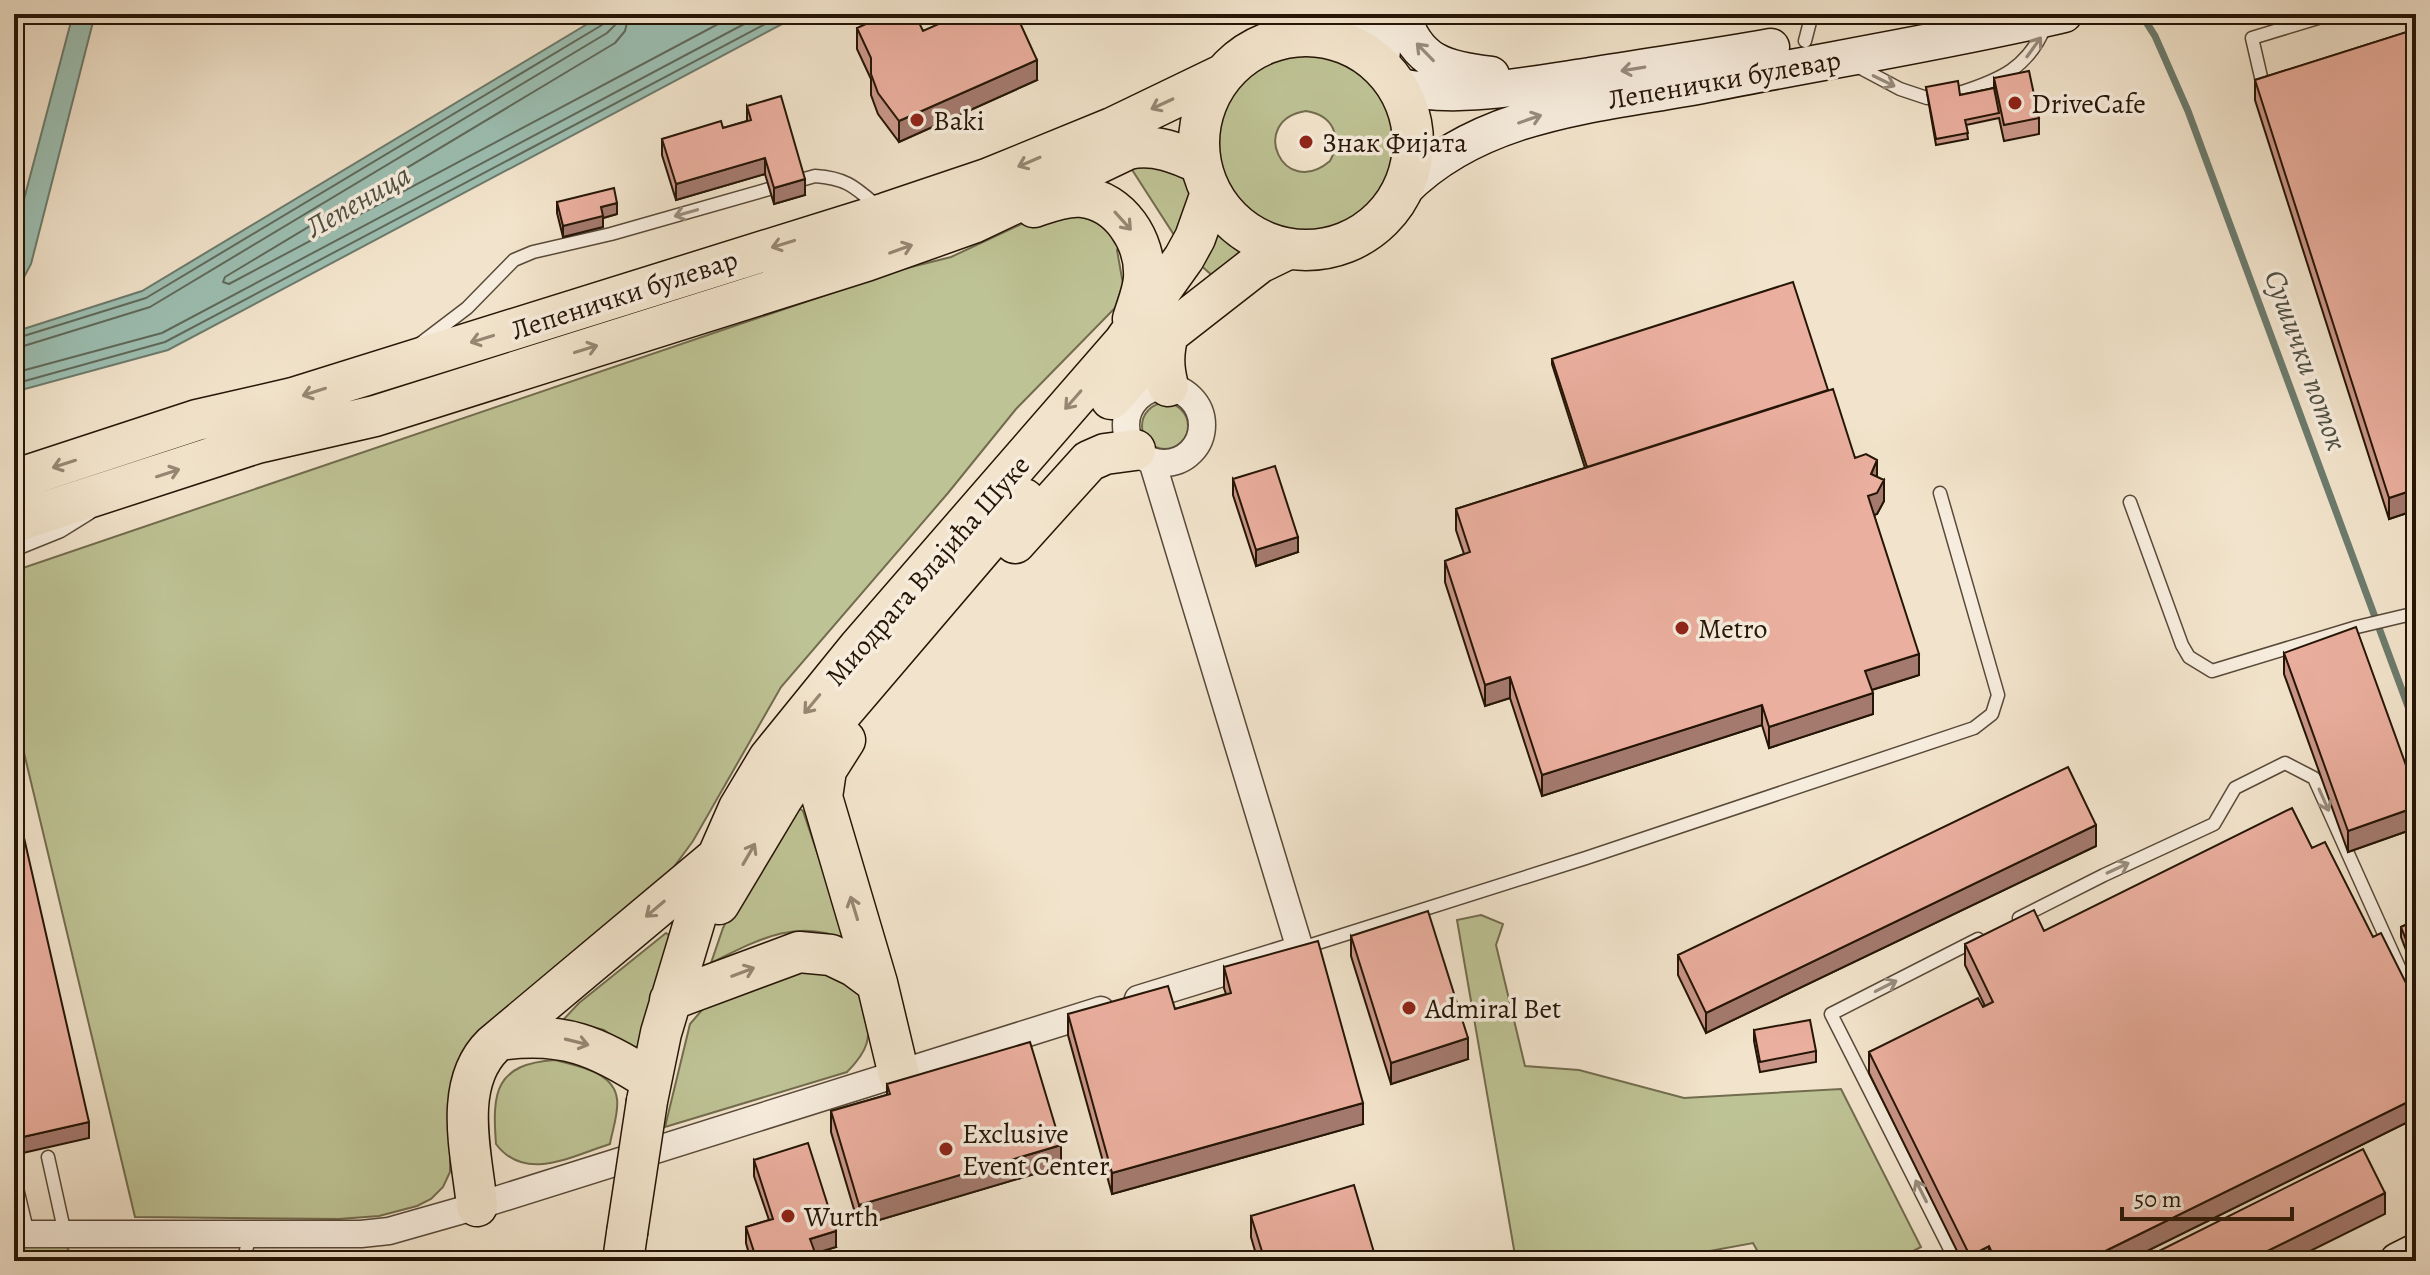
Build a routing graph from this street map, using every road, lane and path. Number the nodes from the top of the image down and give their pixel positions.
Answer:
1 (20, 14) edge
2 (1374, 14) edge
3 (1390, 14) edge
4 (1402, 14) edge
5 (1949, 14) edge
6 (2331, 14) edge
7 (2056, 16) edge
8 (1808, 28) edge
9 (14, 35) edge
10 (1338, 42) junction
11 (1844, 57) junction
12 (1222, 75) junction
13 (1388, 76) junction
14 (1552, 81) junction
15 (2279, 85) edge
16 (1959, 93) edge
17 (1927, 98) edge
18 (1206, 178) junction
19 (1403, 190) junction
20 (886, 213) junction
21 (973, 223) junction
22 (1288, 249) junction
23 (1168, 334) junction
24 (1124, 342) junction
25 (388, 368) junction
26 (1168, 386) junction
27 (1144, 456) junction
28 (14, 480) edge
29 (1940, 493) dead end
30 (102, 496) junction
31 (2130, 502) dead end
32 (14, 522) edge
33 (14, 550) edge
34 (933, 606) junction
35 (2416, 613) edge
36 (906, 636) junction
37 (715, 859) junction
38 (2008, 924) edge
39 (1995, 931) edge
40 (1300, 949) junction
41 (877, 983) junction
42 (675, 985) junction
43 (2416, 1005) edge
44 (499, 1040) junction
45 (899, 1075) junction
46 (649, 1091) junction
47 (48, 1157) dead end
48 (14, 1176) edge
49 (477, 1206) junction
50 (251, 1233) junction
51 (21, 1234) edge
52 (65, 1234) junction
53 (625, 1247) edge
54 (2416, 1252) edge
55 (243, 1261) edge
56 (1956, 1261) edge
57 (2398, 1261) edge

1 - 9 lane
2 - 10 main road
3 - 13 main road
14 -> 4 main road
5 - 8 main road, Лепенички булевар
6 - 15 lane
7 - 11 main road, Лепенички булевар
16 -> 7 lane
8 -> 14 main road, Лепенички булевар
10 - 12 main road
10 - 13 main road
11 -> 17 lane
19 -> 11 main road, Лепенички булевар
12 - 18 main road
12 -> 20 main road, Лепенички булевар
13 - 14 main road, Лепенички булевар
13 - 19 main road
18 - 21 main road, Лепенички булевар
18 - 22 main road
18 - 24 main road, Миодрага Влајића Шуке
19 - 22 main road
20 -> 25 main road, Лепенички булевар
20 -> 25 lane
21 -> 24 main road
30 -> 21 main road, Лепенички булевар
22 - 23 main road, Миодрага Влајића Шуке
23 - 26 main road
23 - 34 main road, Миодрага Влајића Шуке
24 -> 37 main road, Миодрага Влајића Шуке
25 -> 28 main road, Лепенички булевар
26 - 27 street
26 - 27 street
27 - 34 main road
27 - 40 street
29 - 40 lane
30 - 32 main road
30 - 33 lane
31 - 35 lane
34 - 36 main road, Миодрага Влајића Шуке
41 -> 36 main road
42 -> 36 main road, Миодрага Влајића Шуке
37 - 42 main road, Миодрага Влајића Шуке
37 -> 44 main road
38 -> 43 lane
56 -> 39 lane
40 - 45 street
42 -> 41 main road
41 - 45 main road
42 - 46 main road, Миодрага Влајића Шуке
44 -> 46 main road
44 - 49 main road
45 - 49 street
46 - 53 main road, Миодрага Влајића Шуке, bridge
47 - 52 lane
48 - 51 lane
49 - 50 street
50 - 52 street
50 - 55 lane
51 - 52 street
54 - 57 main road

